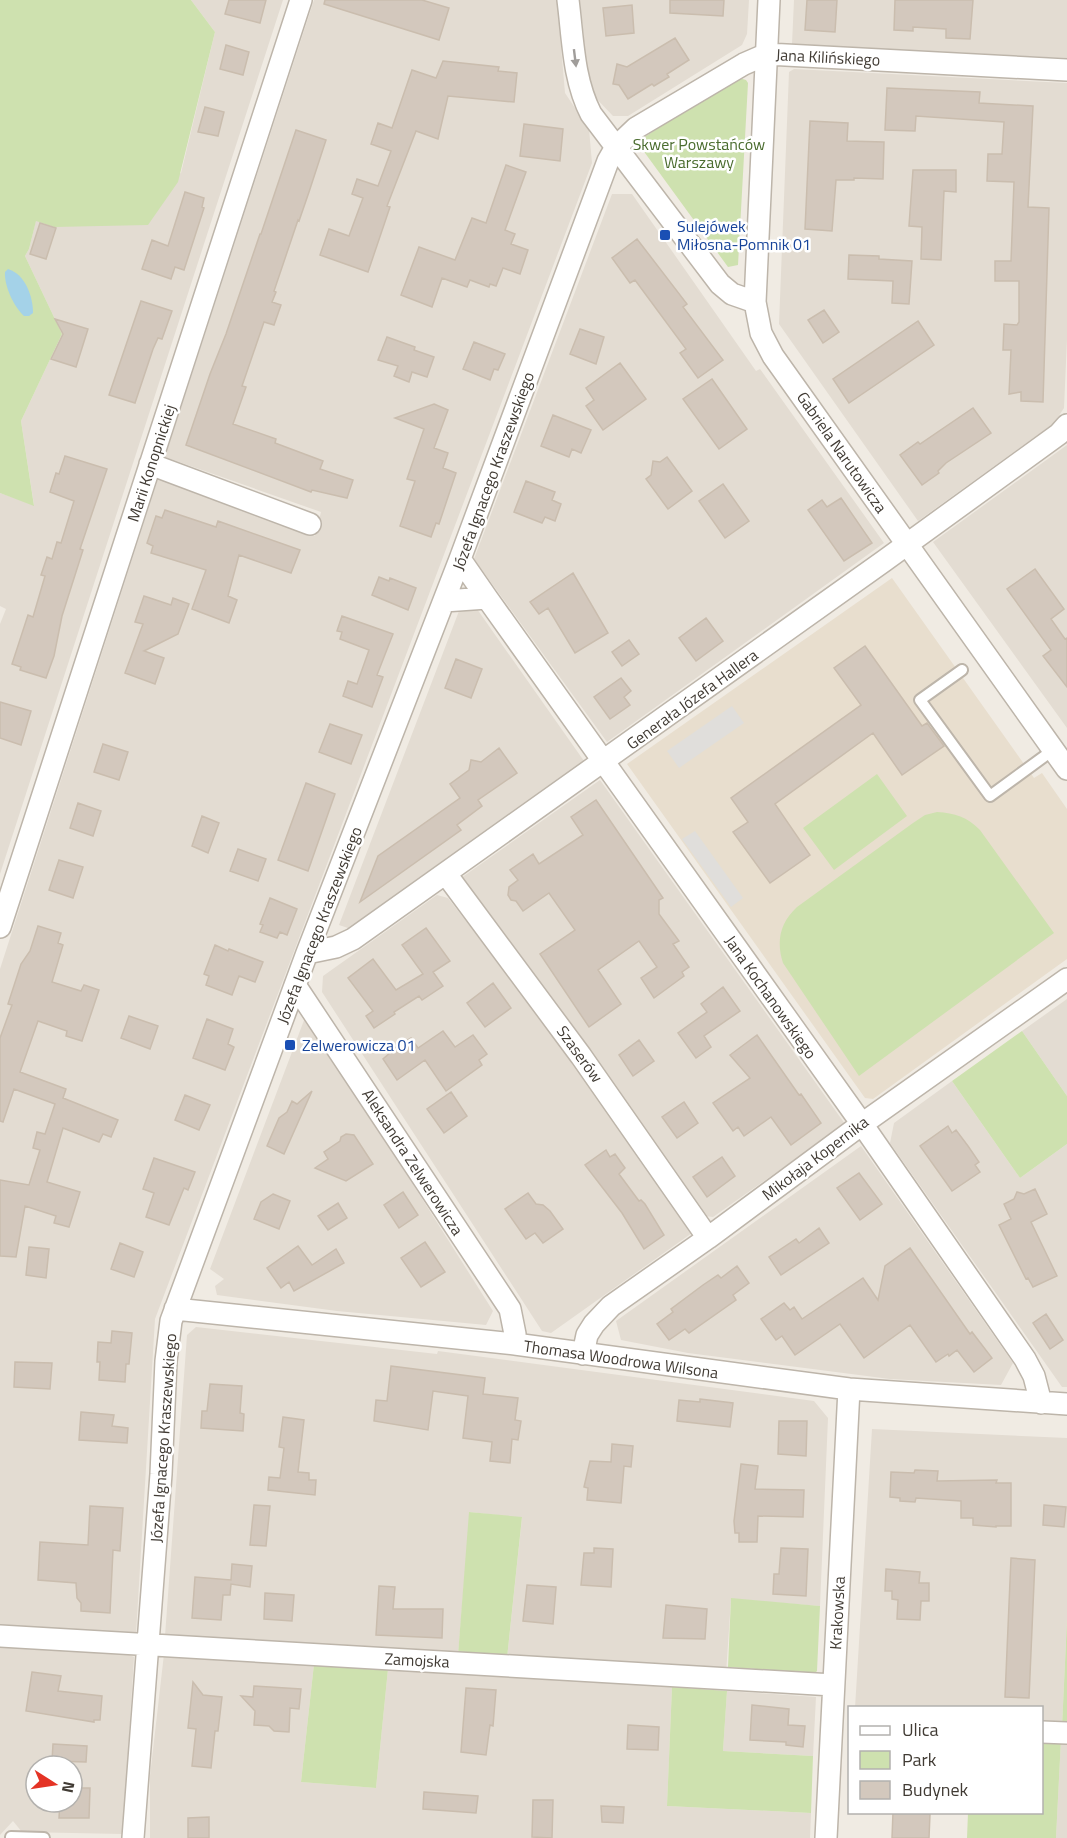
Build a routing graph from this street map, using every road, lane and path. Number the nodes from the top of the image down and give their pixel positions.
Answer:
1 (301, 0) edge
2 (568, 0) edge
3 (769, 0) edge
4 (767, 54) junction
5 (1067, 70) edge
6 (616, 147) junction
7 (755, 302) junction
8 (1067, 425) edge
9 (150, 464) junction
10 (310, 524) dead end
11 (908, 544) junction
12 (460, 559) junction
13 (487, 598) junction
14 (444, 601) junction
15 (962, 670) dead end
16 (1053, 750) junction
17 (604, 762) junction
18 (1067, 769) edge
19 (446, 874) junction
20 (0, 927) edge
21 (307, 953) junction
22 (1067, 979) edge
23 (295, 985) junction
24 (862, 1124) junction
25 (708, 1238) junction
26 (175, 1309) junction
27 (515, 1344) junction
28 (583, 1354) junction
29 (849, 1389) junction
30 (1041, 1403) junction
31 (1067, 1404) edge
32 (0, 1636) edge
33 (148, 1644) junction
34 (833, 1685) junction
35 (841, 1723) edge
36 (1043, 1732) edge
37 (1067, 1733) edge
38 (11, 1837) edge
39 (44, 1838) edge
40 (133, 1838) edge
41 (826, 1838) edge

1 - 9 street, Marii Konopnickiej
2 -> 6 street
3 - 4 street, Gabriela Narutowicza
4 - 5 street, Jana Kilińskiego
4 - 6 street, Jana Kilińskiego
4 - 7 street, Gabriela Narutowicza
6 - 7 street
6 - 12 street, Józefa Ignacego Kraszewskiego
7 - 11 street, Gabriela Narutowicza
8 - 11 street, Generała Józefa Hallera
9 - 10 street
9 - 20 street, Marii Konopnickiej
11 - 16 street, Gabriela Narutowicza
11 - 17 street, Generała Józefa Hallera
12 - 13 street, Jana Kochanowskiego
12 - 14 street, Józefa Ignacego Kraszewskiego
13 - 14 street
13 - 17 street, Jana Kochanowskiego
14 - 21 street, Józefa Ignacego Kraszewskiego
15 - 16 lane
16 - 18 street, Gabriela Narutowicza
17 - 19 street, Generała Józefa Hallera
17 - 24 street, Jana Kochanowskiego
19 - 21 street, Generała Józefa Hallera
19 - 25 street, Szaserów
21 - 23 street, Józefa Ignacego Kraszewskiego
22 - 24 street, Mikołaja Kopernika
23 - 26 street, Józefa Ignacego Kraszewskiego
23 - 27 street, Aleksandra Zelwerowicza
24 - 25 street, Mikołaja Kopernika
24 - 30 street, Jana Kochanowskiego
25 - 28 street, Mikołaja Kopernika
26 - 27 street, Thomasa Woodrowa Wilsona
26 - 33 street, Józefa Ignacego Kraszewskiego
27 - 28 street, Thomasa Woodrowa Wilsona
28 - 29 street, Thomasa Woodrowa Wilsona
29 - 30 street, Thomasa Woodrowa Wilsona
29 - 34 street, Krakowska
30 - 31 street, Thomasa Woodrowa Wilsona
32 - 33 street, Zamojska
33 - 34 street, Zamojska
33 - 40 street, Józefa Ignacego Kraszewskiego
34 - 35 street, Krakowska
35 - 41 street, Krakowska
36 - 37 street
38 - 39 lane

